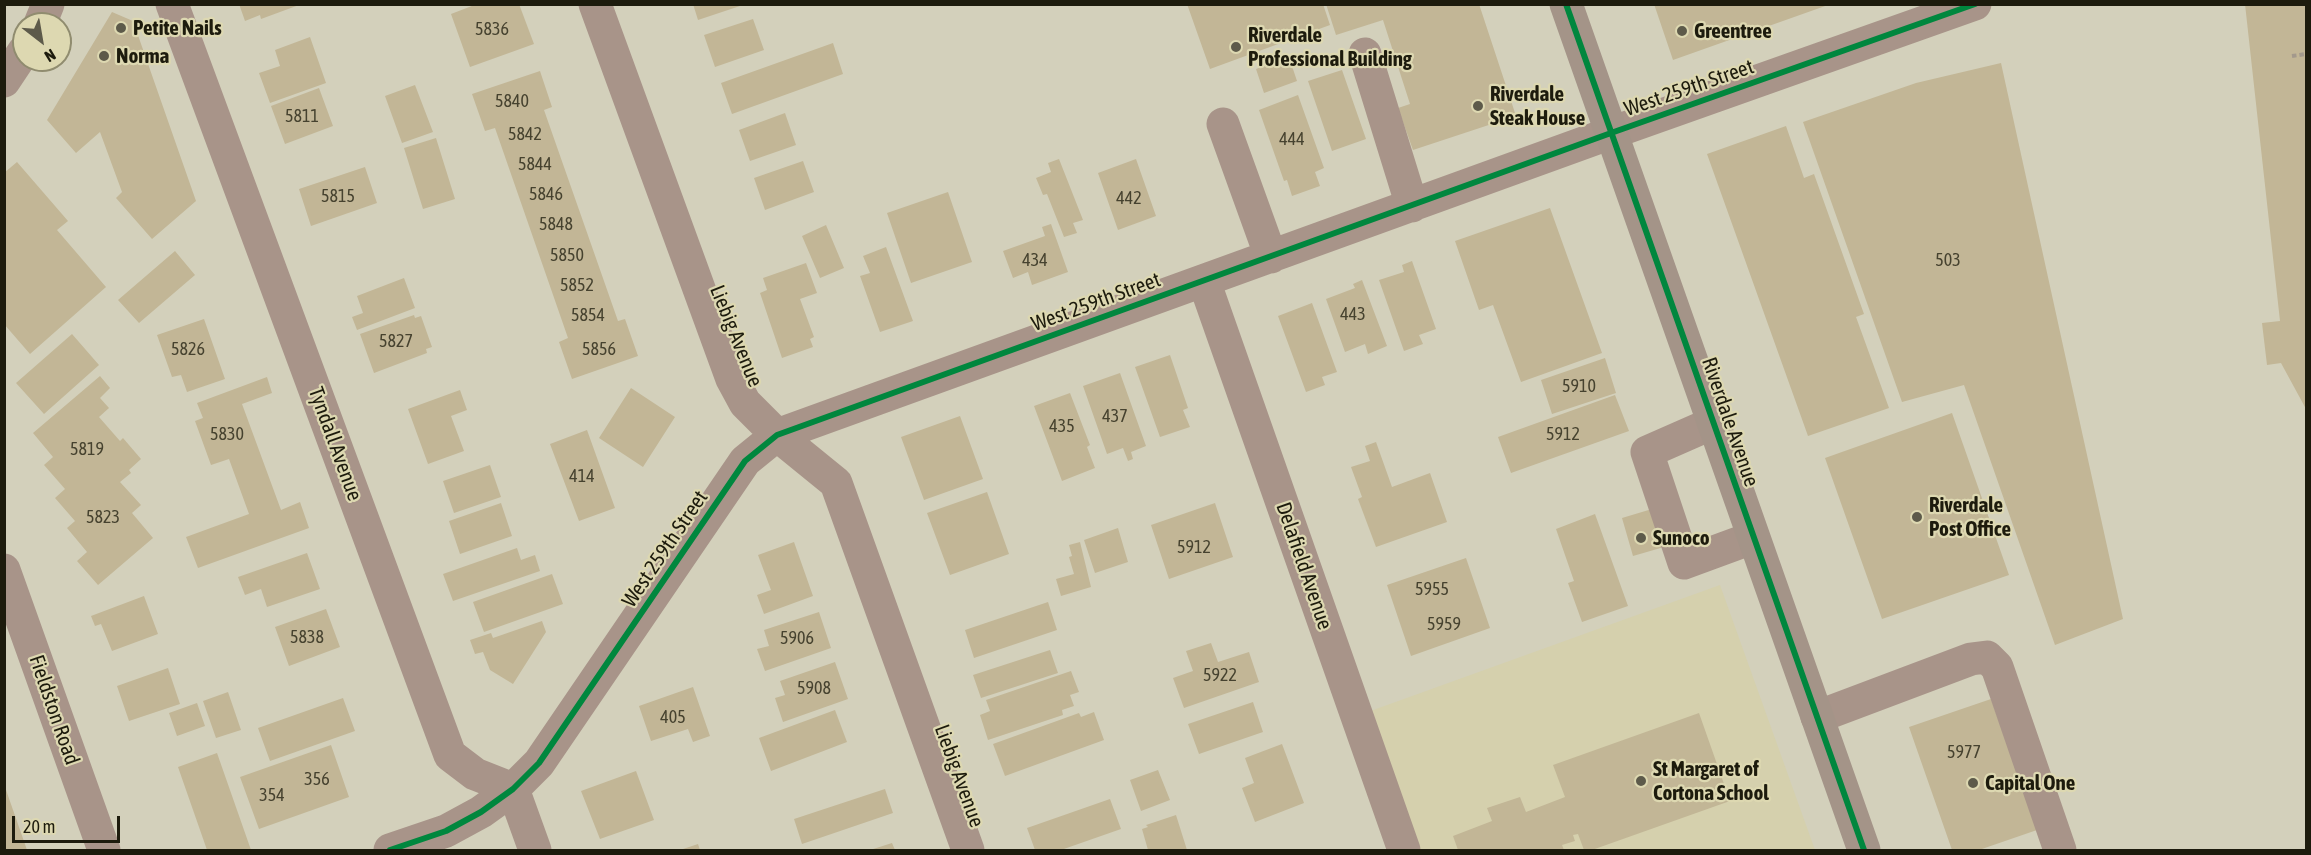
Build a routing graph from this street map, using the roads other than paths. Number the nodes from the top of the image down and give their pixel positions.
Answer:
1 (172, 4) edge
2 (595, 4) edge
3 (1566, 4) edge
4 (1974, 4) edge
5 (1365, 54) dead end
6 (1223, 124) dead end
7 (1611, 133) junction
8 (1412, 206) junction
9 (1271, 257) junction
10 (1204, 281) junction
11 (1713, 423) junction
12 (777, 435) junction
13 (1752, 538) junction
14 (4, 570) edge
15 (1817, 717) junction
16 (513, 789) junction
17 (104, 850) edge
18 (390, 850) edge
19 (535, 850) edge
20 (968, 850) edge
21 (1404, 850) edge
22 (1864, 850) edge
23 (2060, 850) edge

1 - 16 street, Tyndall Avenue
2 - 12 street, Liebig Avenue
3 - 7 main road, Riverdale Avenue
4 - 7 street, West 259th Street
5 - 8 street
6 - 9 street
7 - 8 street, West 259th Street
7 - 11 main road, Riverdale Avenue
8 - 9 street, West 259th Street
9 - 10 street, West 259th Street
10 - 12 street, West 259th Street
10 - 21 street, Delafield Avenue
11 - 13 main road, Riverdale Avenue
11 - 13 street
12 - 16 street, West 259th Street
12 - 20 street, Liebig Avenue
13 - 15 main road, Riverdale Avenue
14 - 17 street, Fieldston Road
15 - 22 main road, Riverdale Avenue
15 - 23 street
16 - 18 street, West 259th Street
16 - 19 street

